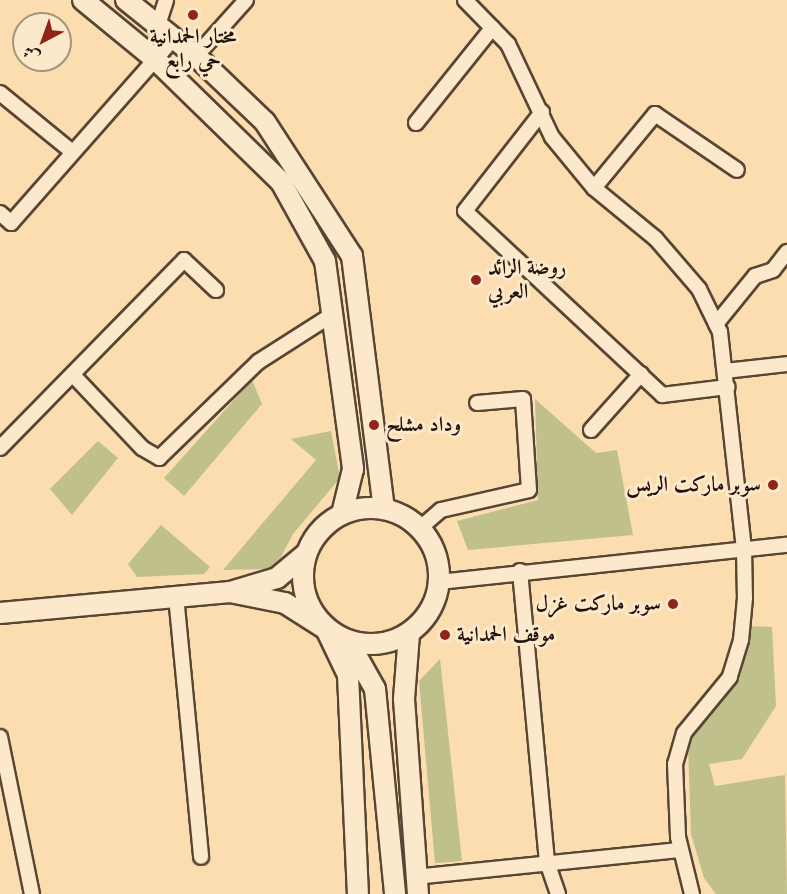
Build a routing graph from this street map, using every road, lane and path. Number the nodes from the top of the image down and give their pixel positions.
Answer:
1 (83, 0) edge
2 (126, 0) edge
3 (166, 0) edge
4 (246, 0) edge
5 (465, 0) edge
6 (158, 25) junction
7 (492, 28) junction
8 (174, 38) junction
9 (196, 56) junction
10 (155, 60) junction
11 (0, 93) edge
12 (542, 112) junction
13 (416, 123) dead end
14 (71, 151) junction
15 (737, 170) dead end
16 (594, 188) junction
17 (0, 213) edge
18 (787, 252) edge
19 (216, 290) dead end
20 (333, 314) junction
21 (716, 324) junction
22 (787, 364) edge
23 (725, 370) junction
24 (641, 374) junction
25 (74, 376) junction
26 (728, 387) junction
27 (477, 403) dead end
28 (591, 430) dead end
29 (0, 448) edge
30 (384, 509) junction
31 (342, 514) junction
32 (419, 529) junction
33 (787, 545) edge
34 (744, 548) junction
35 (306, 554) junction
36 (520, 571) junction
37 (439, 582) junction
38 (230, 592) junction
39 (176, 596) junction
40 (0, 613) edge
41 (327, 628) junction
42 (409, 634) junction
43 (348, 641) junction
44 (0, 737) edge
45 (681, 850) junction
46 (201, 857) dead end
47 (547, 862) junction
48 (416, 885) edge
49 (32, 894) edge
50 (358, 894) edge
51 (395, 894) edge
52 (558, 894) edge
53 (693, 894) edge

1 - 10 street
2 - 6 street
3 - 6 street
4 - 9 street
5 - 7 street
6 - 8 street
7 - 12 street
7 - 13 street
8 - 9 street
8 - 10 street
9 - 30 street
10 - 14 street
10 - 20 street
11 - 14 street
12 - 16 street
12 - 24 street
14 - 17 street
15 - 16 street
16 - 21 street
18 - 21 street
19 - 25 street
20 - 25 street
20 - 31 street
21 - 23 street
22 - 23 street
23 - 26 street
24 - 26 street
24 - 28 street
25 - 29 street
26 - 34 street
27 - 32 street
30 - 31 street
30 - 32 street
31 - 35 street
32 - 37 street
33 - 34 street
34 - 36 street
34 - 45 street
35 - 38 street
35 - 41 street
36 - 37 street
36 - 47 street
37 - 42 street
38 - 39 street
38 - 41 street
39 - 40 street
39 - 46 street
41 - 43 street
41 - 50 street
42 - 43 street
42 - 48 street
43 - 51 street
44 - 49 street
45 - 47 street
45 - 53 street
47 - 48 street
47 - 52 street

